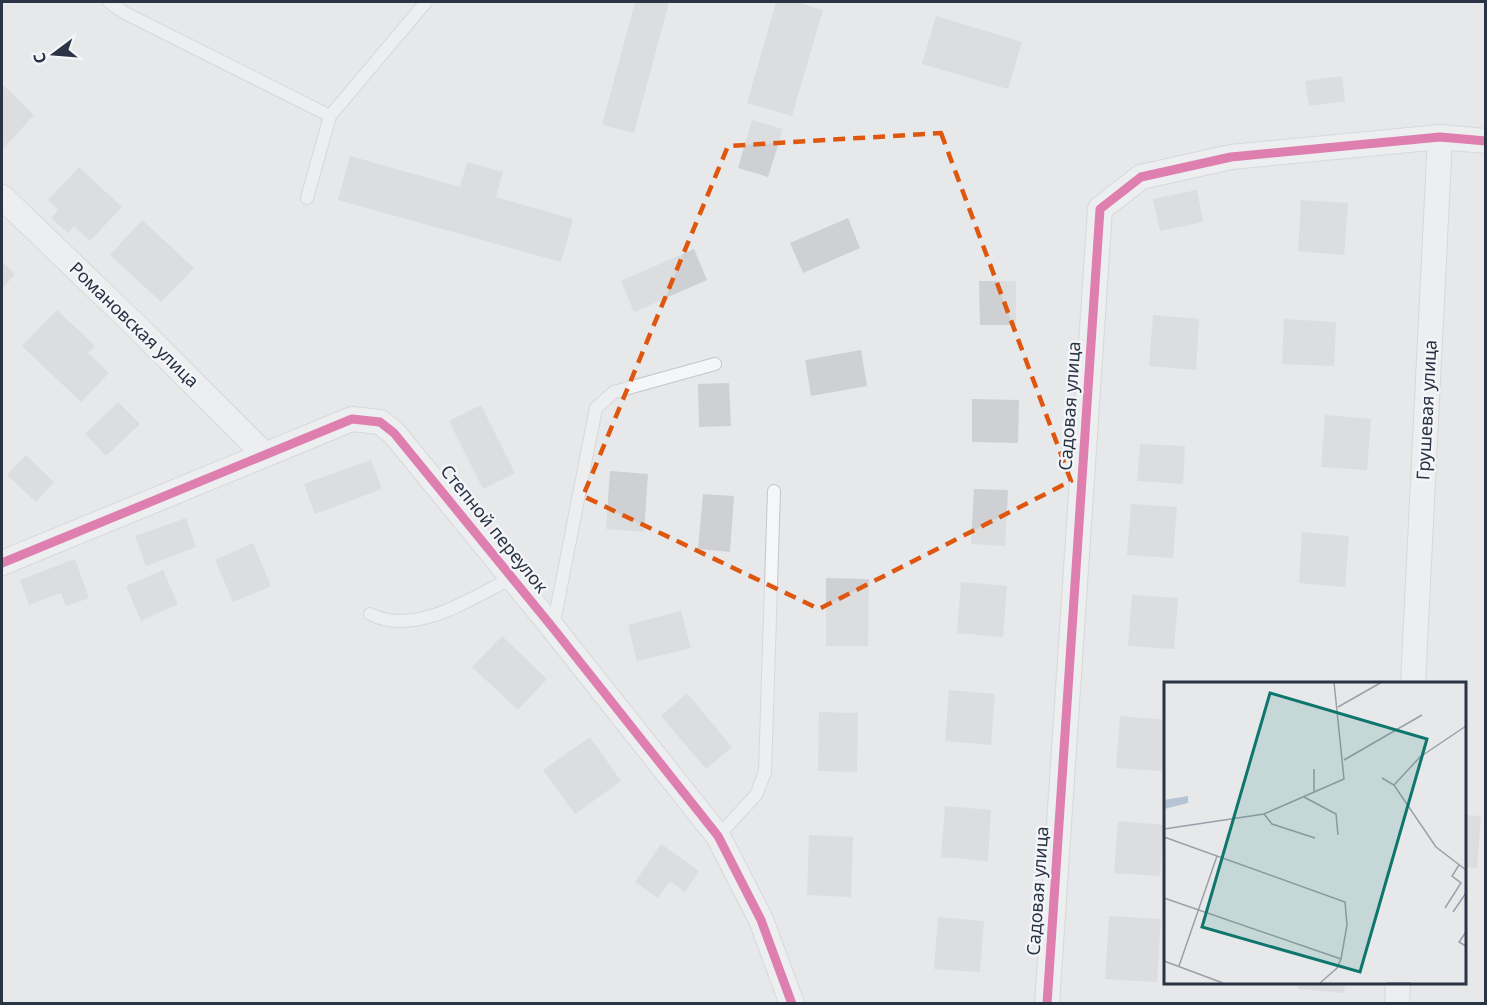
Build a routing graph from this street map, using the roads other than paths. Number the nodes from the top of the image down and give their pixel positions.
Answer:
1 (109, 2) edge
2 (426, 2) edge
3 (330, 116) junction
4 (1440, 137) junction
5 (1485, 141) edge
6 (2, 197) edge
7 (307, 198) dead end
8 (715, 364) dead end
9 (265, 455) junction
10 (774, 492) dead end
11 (2, 563) edge
12 (512, 578) junction
13 (370, 614) dead end
14 (553, 628) junction
15 (1413, 682) edge
16 (718, 836) junction
17 (1398, 984) edge
18 (792, 1004) edge
19 (1047, 1004) edge
20 (1397, 1004) edge

1 - 3 lane
2 - 3 lane
3 - 7 lane
4 - 5 street, Садовая улица
4 - 15 street, Грушевая улица
4 - 19 street, Садовая улица
6 - 9 street, Романовская улица
8 - 14 lane
9 - 11 street, Степной переулок
9 - 12 street, Степной переулок
10 - 16 lane
12 - 13 lane
12 - 14 street, Степной переулок
14 - 16 street, Степной переулок
16 - 18 street, Степной переулок
17 - 20 street

